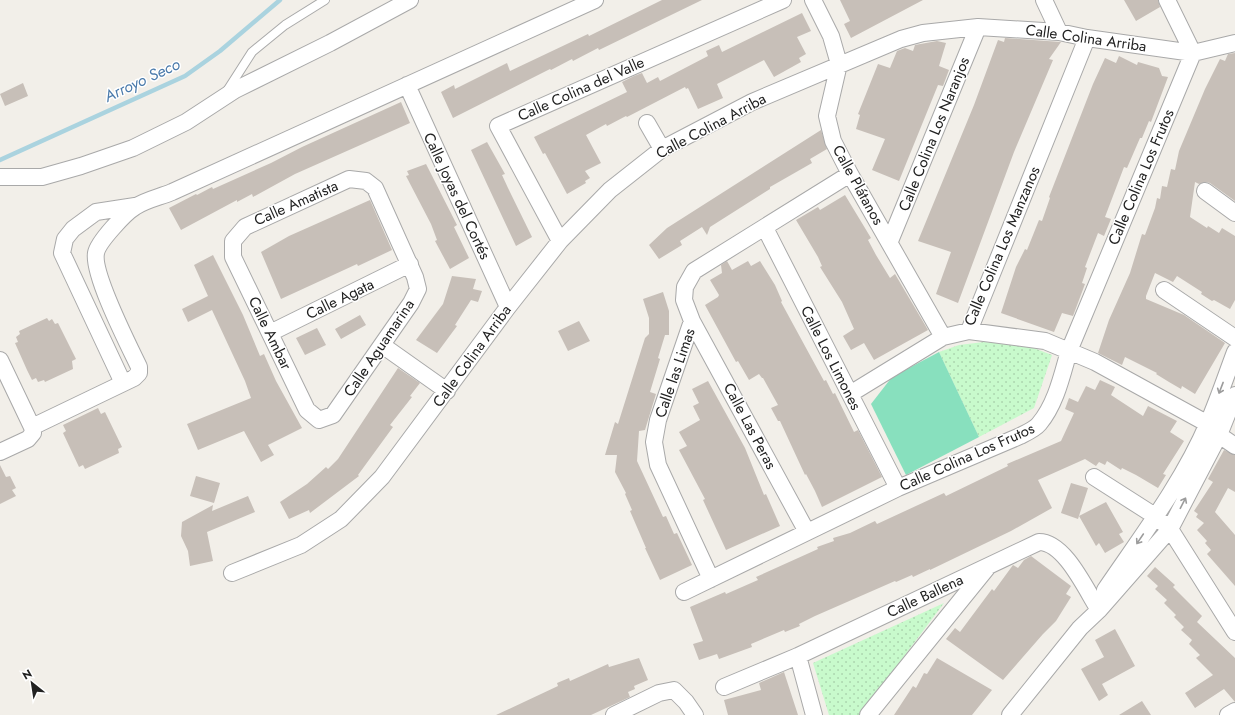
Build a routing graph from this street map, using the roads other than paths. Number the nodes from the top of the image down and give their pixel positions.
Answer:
1 (325, 0) edge
2 (410, 0) edge
3 (595, 0) edge
4 (783, 0) edge
5 (813, 0) edge
6 (1044, 0) edge
7 (1167, 0) edge
8 (978, 27) junction
9 (1059, 32) junction
10 (1087, 38) junction
11 (1235, 43) edge
12 (1193, 53) junction
13 (838, 64) junction
14 (407, 85) junction
15 (223, 99) junction
16 (647, 123) dead end
17 (662, 149) junction
18 (850, 174) junction
19 (0, 177) edge
20 (366, 181) joint
21 (1204, 191) dead end
22 (135, 206) junction
23 (1235, 213) edge
24 (765, 228) junction
25 (233, 241) joint
26 (560, 241) junction
27 (890, 241) junction
28 (410, 264) junction
29 (1164, 290) dead end
30 (508, 307) junction
31 (692, 321) junction
32 (969, 331) junction
33 (270, 333) junction
34 (944, 337) junction
35 (1235, 338) edge
36 (382, 345) junction
37 (1069, 351) junction
38 (1235, 352) edge
39 (0, 360) edge
40 (123, 383) junction
41 (447, 391) junction
42 (850, 394) junction
43 (1235, 395) edge
44 (319, 420) joint
45 (32, 427) junction
46 (1213, 430) junction
47 (1235, 446) edge
48 (0, 452) edge
49 (1094, 477) dead end
50 (898, 488) junction
51 (1155, 516) junction
52 (1170, 530) junction
53 (807, 532) junction
54 (989, 566) junction
55 (232, 573) dead end
56 (711, 579) junction
57 (684, 592) dead end
58 (1097, 607) junction
59 (1235, 632) edge
60 (798, 656) junction
61 (724, 687) dead end
62 (1235, 711) edge
63 (614, 715) edge
64 (695, 715) edge
65 (814, 715) edge
66 (868, 715) edge
67 (1010, 715) edge
68 (1228, 715) edge

1 - 15 lane
2 - 15 street
3 - 14 street
4 - 26 street, Calle Colina del Valle
5 - 13 street, Calle Plátanos
6 - 9 street
7 - 12 street
8 - 9 street, Calle Colina Arriba
8 - 13 street, Calle Colina Arriba
8 - 27 street, Calle Colina Los Naranjos
9 - 10 street, Calle Colina Arriba
10 - 12 street, Calle Colina Arriba
10 - 32 street, Calle Colina Los Manzanos
11 - 12 street, Calle Colina Arriba
12 - 37 street, Calle Colina Los Frutos
13 - 17 street, Calle Colina Arriba
13 - 18 street, Calle Plátanos
14 - 22 street
14 - 30 street, Calle Joyas del Cortés
15 - 19 street
16 - 17 street
17 - 26 street, Calle Colina Arriba
18 - 24 street, Calle las Limas
18 - 27 street, Calle Plátanos
20 - 25 street, Calle Amatista
20 - 28 street, Calle Aguamarina
21 - 23 street
22 - 40 street
22 - 40 street
24 - 31 street, Calle las Limas
24 - 42 street, Calle Los Limones
25 - 33 street, Calle Ambar
26 - 30 street, Calle Colina Arriba
27 - 34 street, Calle Plátanos
28 - 33 street, Calle Agata
28 - 36 street, Calle Aguamarina
29 - 35 street
30 - 41 street, Calle Colina Arriba
31 - 53 street, Calle Las Peras
31 - 56 street, Calle las Limas
32 - 34 street, Calle Colina Los Manzanos
32 - 37 street
33 - 44 street, Calle Ambar
34 - 42 street, Calle Colina Los Manzanos
36 - 41 street
36 - 44 street, Calle Aguamarina
37 - 46 street
37 - 50 street, Calle Colina Los Frutos
38 -> 46 street
39 - 45 street
40 - 45 street
41 - 55 street, Calle Colina Arriba
42 - 50 street, Calle Los Limones
43 - 46 street
45 - 48 street
46 - 47 street
46 - 51 street
52 -> 46 street
49 - 51 street
50 - 53 street, Calle Colina Los Frutos
51 - 52 street
51 -> 58 street
52 - 58 street
52 - 59 street
53 - 56 street, Calle Colina Los Frutos
54 - 58 street, Calle Ballena
54 - 60 street, Calle Ballena
54 - 66 street
56 - 57 street, Calle Colina Los Frutos
58 - 67 street
60 - 61 street, Calle Ballena
60 - 65 street
62 - 68 street
63 - 64 street

